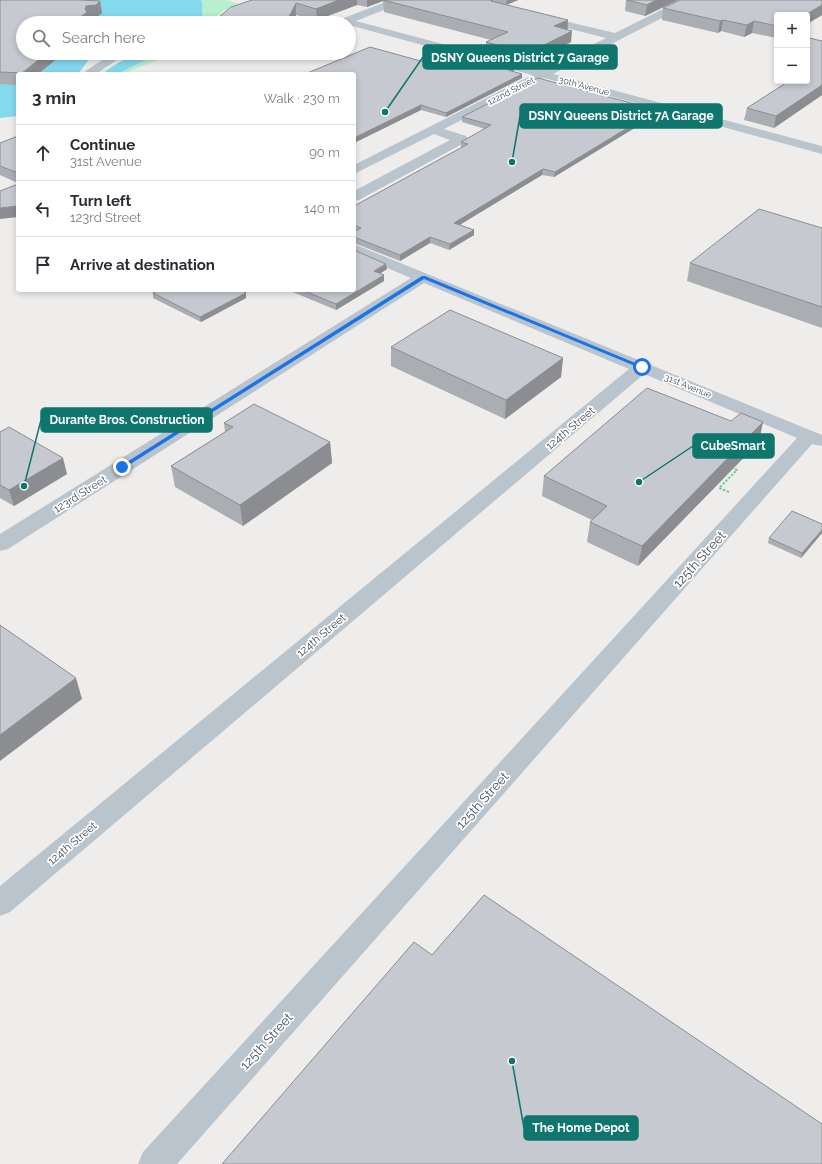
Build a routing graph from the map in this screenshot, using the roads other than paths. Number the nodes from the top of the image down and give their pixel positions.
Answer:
1 (400, 0) edge
2 (689, 0) edge
3 (526, 15) edge
4 (356, 17) edge
5 (356, 24) edge
6 (593, 31) junction
7 (571, 35) dead end
8 (616, 37) junction
9 (100, 60) edge
10 (112, 60) edge
11 (93, 72) edge
12 (94, 72) edge
13 (542, 74) junction
14 (433, 130) junction
15 (822, 150) edge
16 (356, 169) edge
17 (356, 196) edge
18 (356, 250) edge
19 (423, 277) junction
20 (642, 367) junction
21 (816, 439) edge
22 (0, 544) edge
23 (0, 903) edge
24 (155, 1164) edge

1 - 4 street, 30th Avenue
2 - 8 street, 122nd Street
3 - 6 street
5 - 13 street, 30th Avenue
6 - 7 street
6 - 8 street
8 - 13 street, 122nd Street
9 - 11 street
10 - 12 street
13 - 14 street, 122nd Street
13 - 15 street, 30th Avenue
14 - 16 street, 122nd Street
14 - 17 street
18 - 19 street, 31st Avenue
19 - 20 street, 31st Avenue
19 - 22 street, 123rd Street
20 - 21 street, 31st Avenue
20 - 23 street, 124th Street
21 - 24 street, 125th Street

